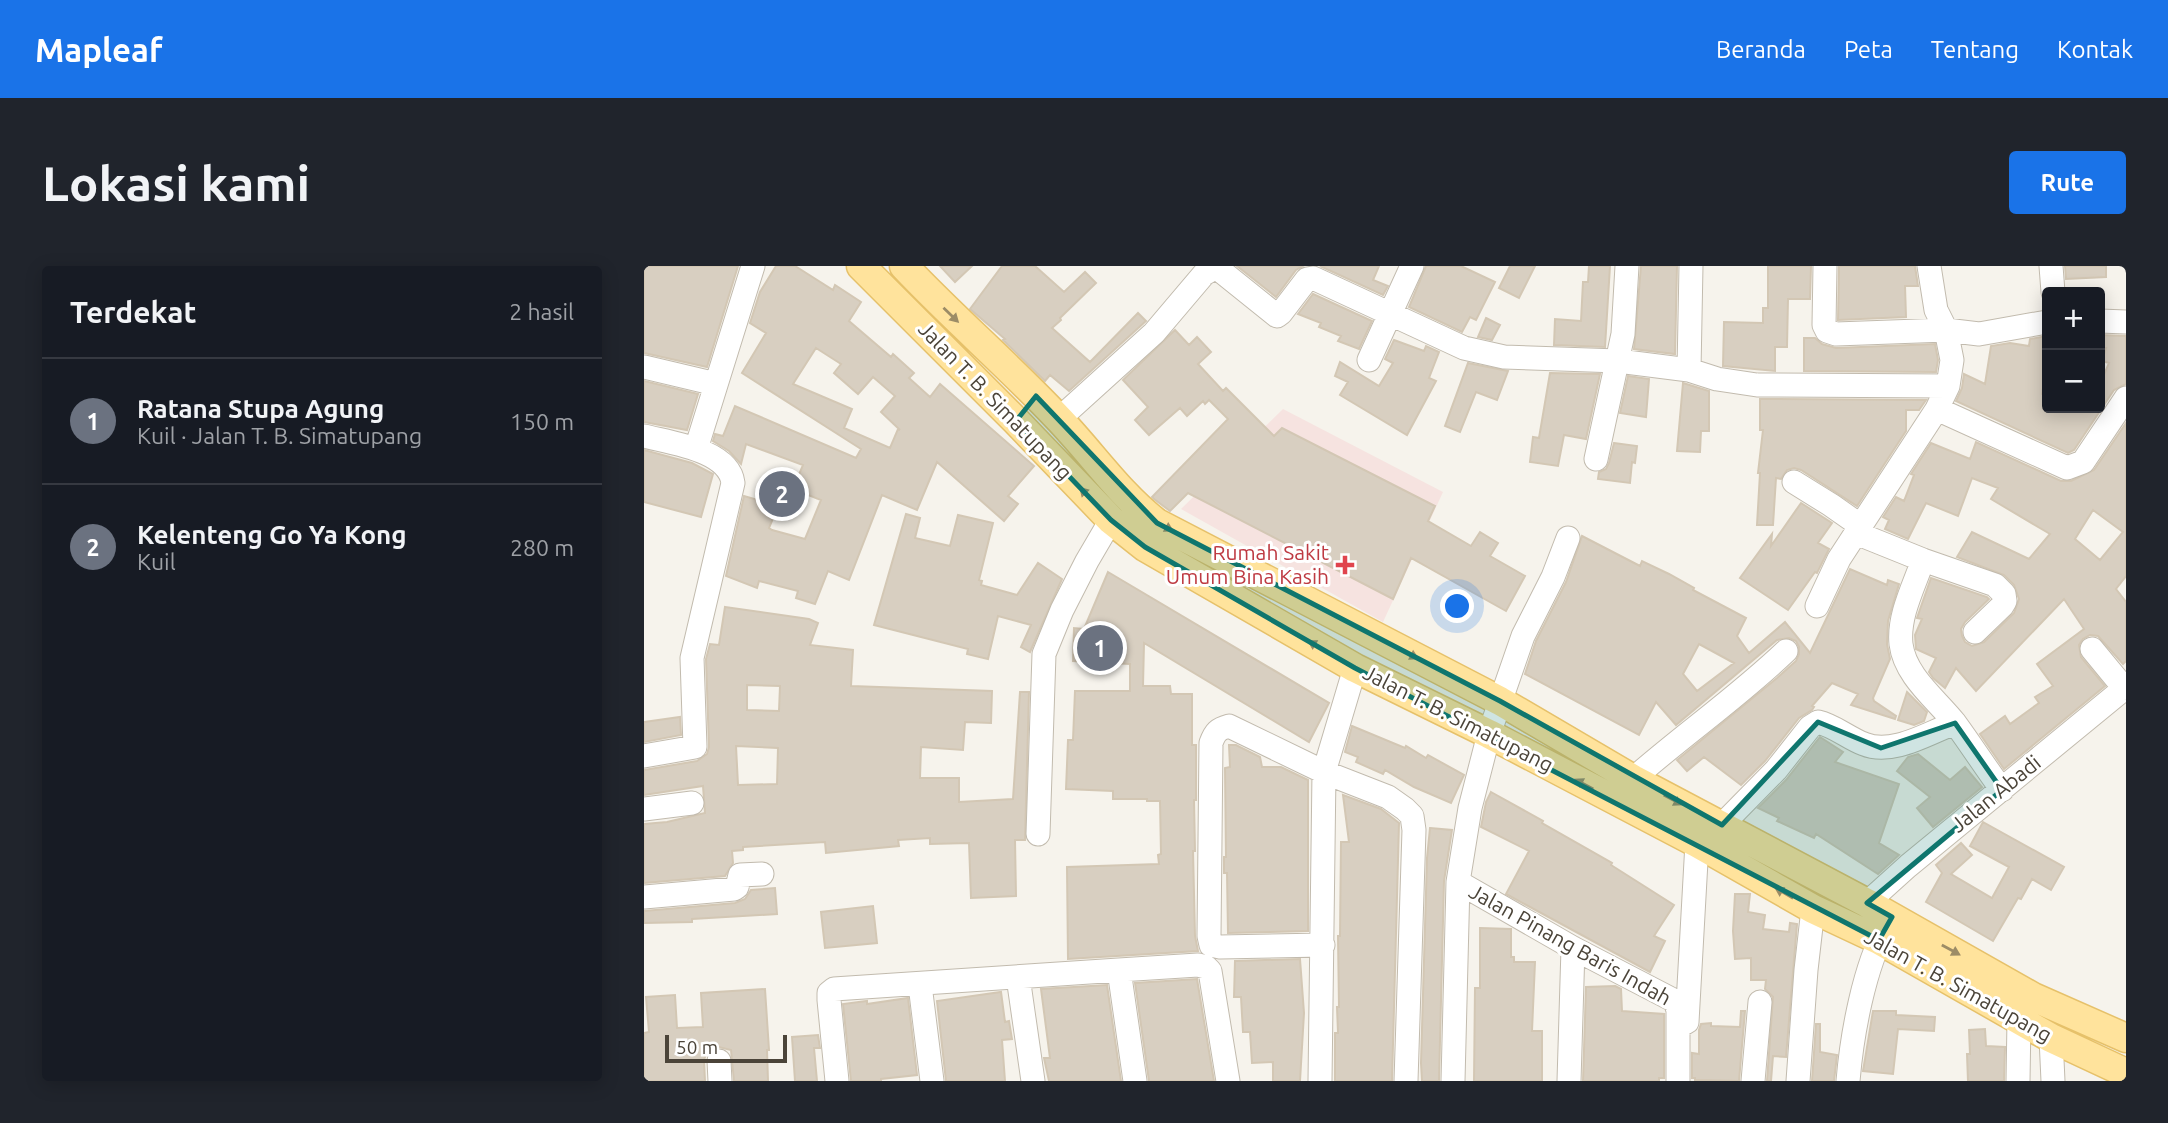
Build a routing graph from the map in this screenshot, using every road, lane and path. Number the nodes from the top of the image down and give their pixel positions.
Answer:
1 (753, 266) edge
2 (862, 266) edge
3 (904, 266) edge
4 (1412, 266) edge
5 (1627, 266) edge
6 (1691, 266) edge
7 (1825, 266) edge
8 (1930, 266) edge
9 (2050, 266) edge
10 (2052, 287) edge
11 (1391, 314) junction
12 (2105, 321) edge
13 (2126, 322) edge
14 (2042, 323) edge
15 (1946, 330) junction
16 (1369, 360) dead end
17 (1618, 361) junction
18 (644, 367) edge
19 (1689, 370) junction
20 (716, 384) junction
21 (1948, 386) junction
22 (1037, 396) junction
23 (2126, 398) edge
24 (1937, 409) junction
25 (1059, 419) junction
26 (1016, 421) junction
27 (644, 436) edge
28 (695, 449) junction
29 (1596, 459) dead end
30 (1794, 482) dead end
31 (1111, 520) junction
32 (1858, 529) junction
33 (1568, 538) dead end
34 (1923, 560) junction
35 (1817, 606) dead end
36 (1975, 632) dead end
37 (2092, 649) dead end
38 (1786, 650) dead end
39 (1355, 667) junction
40 (2125, 687) edge
41 (1500, 701) junction
42 (1955, 723) junction
43 (1489, 734) junction
44 (644, 757) edge
45 (1324, 772) junction
46 (1633, 779) junction
47 (2002, 790) junction
48 (692, 803) dead end
49 (644, 809) edge
50 (1721, 825) junction
51 (1038, 834) dead end
52 (1697, 843) junction
53 (762, 874) dead end
54 (1458, 882) junction
55 (644, 897) edge
56 (1867, 903) junction
57 (1813, 909) junction
58 (1885, 929) junction
59 (1323, 945) junction
60 (1573, 948) junction
61 (1119, 970) junction
62 (1018, 977) junction
63 (920, 985) junction
64 (1760, 1002) dead end
65 (2019, 1018) junction
66 (2051, 1038) junction
67 (2126, 1038) edge
68 (2117, 1074) edge
69 (837, 1081) edge
70 (932, 1081) edge
71 (1033, 1081) edge
72 (1135, 1081) edge
73 (1228, 1081) edge
74 (1320, 1081) edge
75 (1406, 1081) edge
76 (1453, 1081) edge
77 (1569, 1081) edge
78 (1678, 1081) edge
79 (1687, 1081) edge
80 (1753, 1081) edge
81 (1798, 1081) edge
82 (1847, 1081) edge
83 (2018, 1081) edge
84 (2053, 1081) edge

1 - 20 street
2 - 26 main road, Jalan T. B. Simatupang
3 -> 22 main road, Jalan T. B. Simatupang
4 - 11 street
5 - 17 street
6 - 19 street
7 - 15 street
8 - 15 street
9 - 10 street
11 - 16 street
11 - 17 street
11 - 25 street
12 - 13 street
14 - 15 street
15 - 21 street
17 - 19 street
17 - 29 street
18 - 20 street
19 - 21 street
20 - 28 street
21 - 24 street
22 - 25 main road, Jalan T. B. Simatupang
22 - 26 main road
23 - 24 street
24 - 32 street
25 -> 41 main road, Jalan T. B. Simatupang
31 -> 26 main road, Jalan T. B. Simatupang
27 - 28 street
28 - 44 street
30 - 32 street
39 -> 31 main road, Jalan T. B. Simatupang
31 - 51 street
32 - 34 street
32 - 35 street
33 - 41 street
34 - 36 street
34 - 42 street
37 - 40 street
38 - 46 street
39 - 43 main road, Jalan T. B. Simatupang
39 - 45 street
40 - 47 street, Jalan Abadi
41 - 43 street
41 - 46 main road, Jalan T. B. Simatupang
42 - 47 street
42 - 50 street
52 -> 43 main road, Jalan T. B. Simatupang
43 - 54 street
45 - 59 street
45 - 59 street
45 - 75 street
46 -> 50 main road, Jalan T. B. Simatupang
47 - 56 street, Jalan Abadi
48 - 49 street
50 - 56 main road, Jalan T. B. Simatupang
57 -> 52 main road, Jalan T. B. Simatupang
52 - 79 street
53 - 55 street
54 - 60 street, Jalan Pinang Baris Indah
54 - 76 street
56 - 58 main road, Jalan T. B. Simatupang
57 - 58 main road, Jalan T. B. Simatupang
57 - 81 street
58 - 65 main road, Jalan T. B. Simatupang
58 -> 67 main road, Jalan T. B. Simatupang
58 - 82 street
59 - 74 street
60 - 77 street
60 - 78 street, Jalan Pinang Baris Indah
61 - 62 street
61 - 72 street
61 - 73 street
62 - 63 street
62 - 71 street
63 - 69 street
63 - 70 street
64 - 80 street
65 - 66 main road, Jalan T. B. Simatupang
65 - 83 street
66 - 68 main road, Jalan T. B. Simatupang
66 - 84 street

